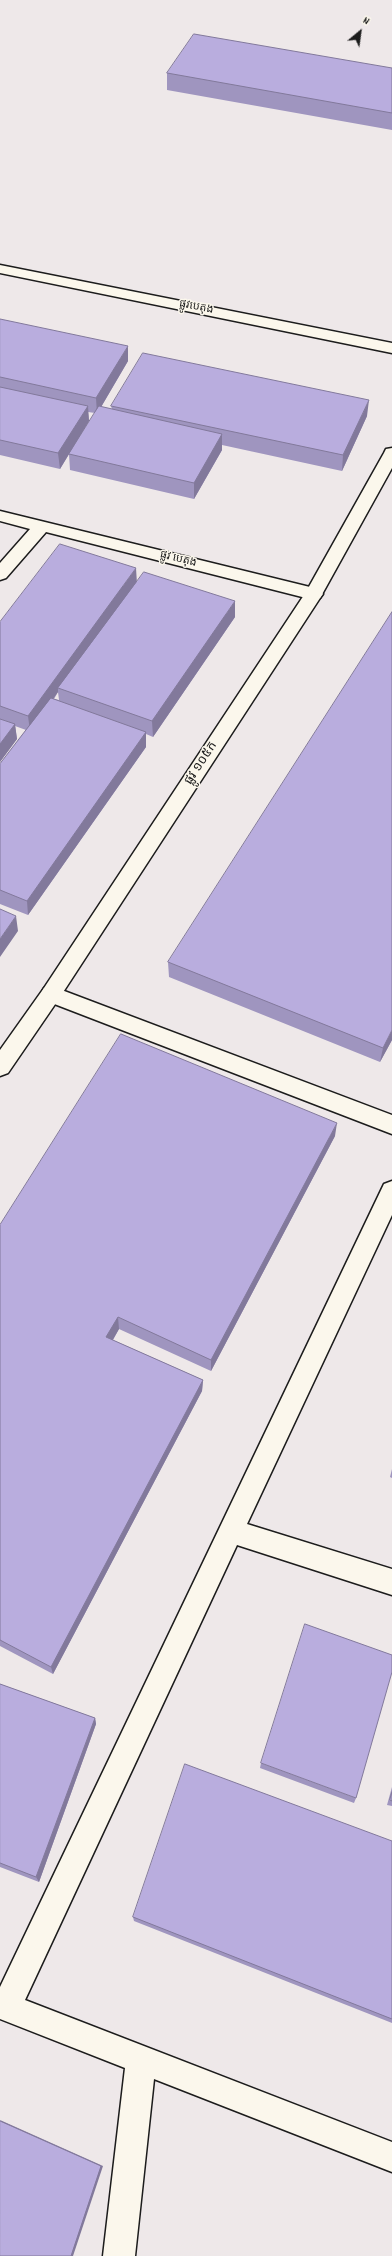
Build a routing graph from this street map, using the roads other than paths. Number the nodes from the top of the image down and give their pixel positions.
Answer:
1 (0, 269) edge
2 (392, 348) edge
3 (392, 453) edge
4 (0, 516) edge
5 (42, 526) junction
6 (0, 574) edge
7 (314, 594) junction
8 (51, 994) junction
9 (0, 1067) edge
10 (392, 1125) edge
11 (392, 1190) edge
12 (231, 1531) junction
13 (392, 1582) edge
14 (3, 2006) edge
15 (141, 2059) junction
16 (392, 2157) edge
17 (119, 2256) edge

1 - 2 street, ផ្លូវបេតុង
3 - 7 street, ផ្លូវ ១០៥ក
4 - 5 street, ផ្លូវ បេតុង
5 - 6 street
5 - 7 street, ផ្លូវ បេតុង
7 - 8 street, ផ្លូវ ១០៥ក
8 - 9 street, ផ្លូវ ១០៥ក
8 - 10 street
11 - 12 street
12 - 13 street
12 - 14 street
14 - 15 street
15 - 16 street
15 - 17 street

